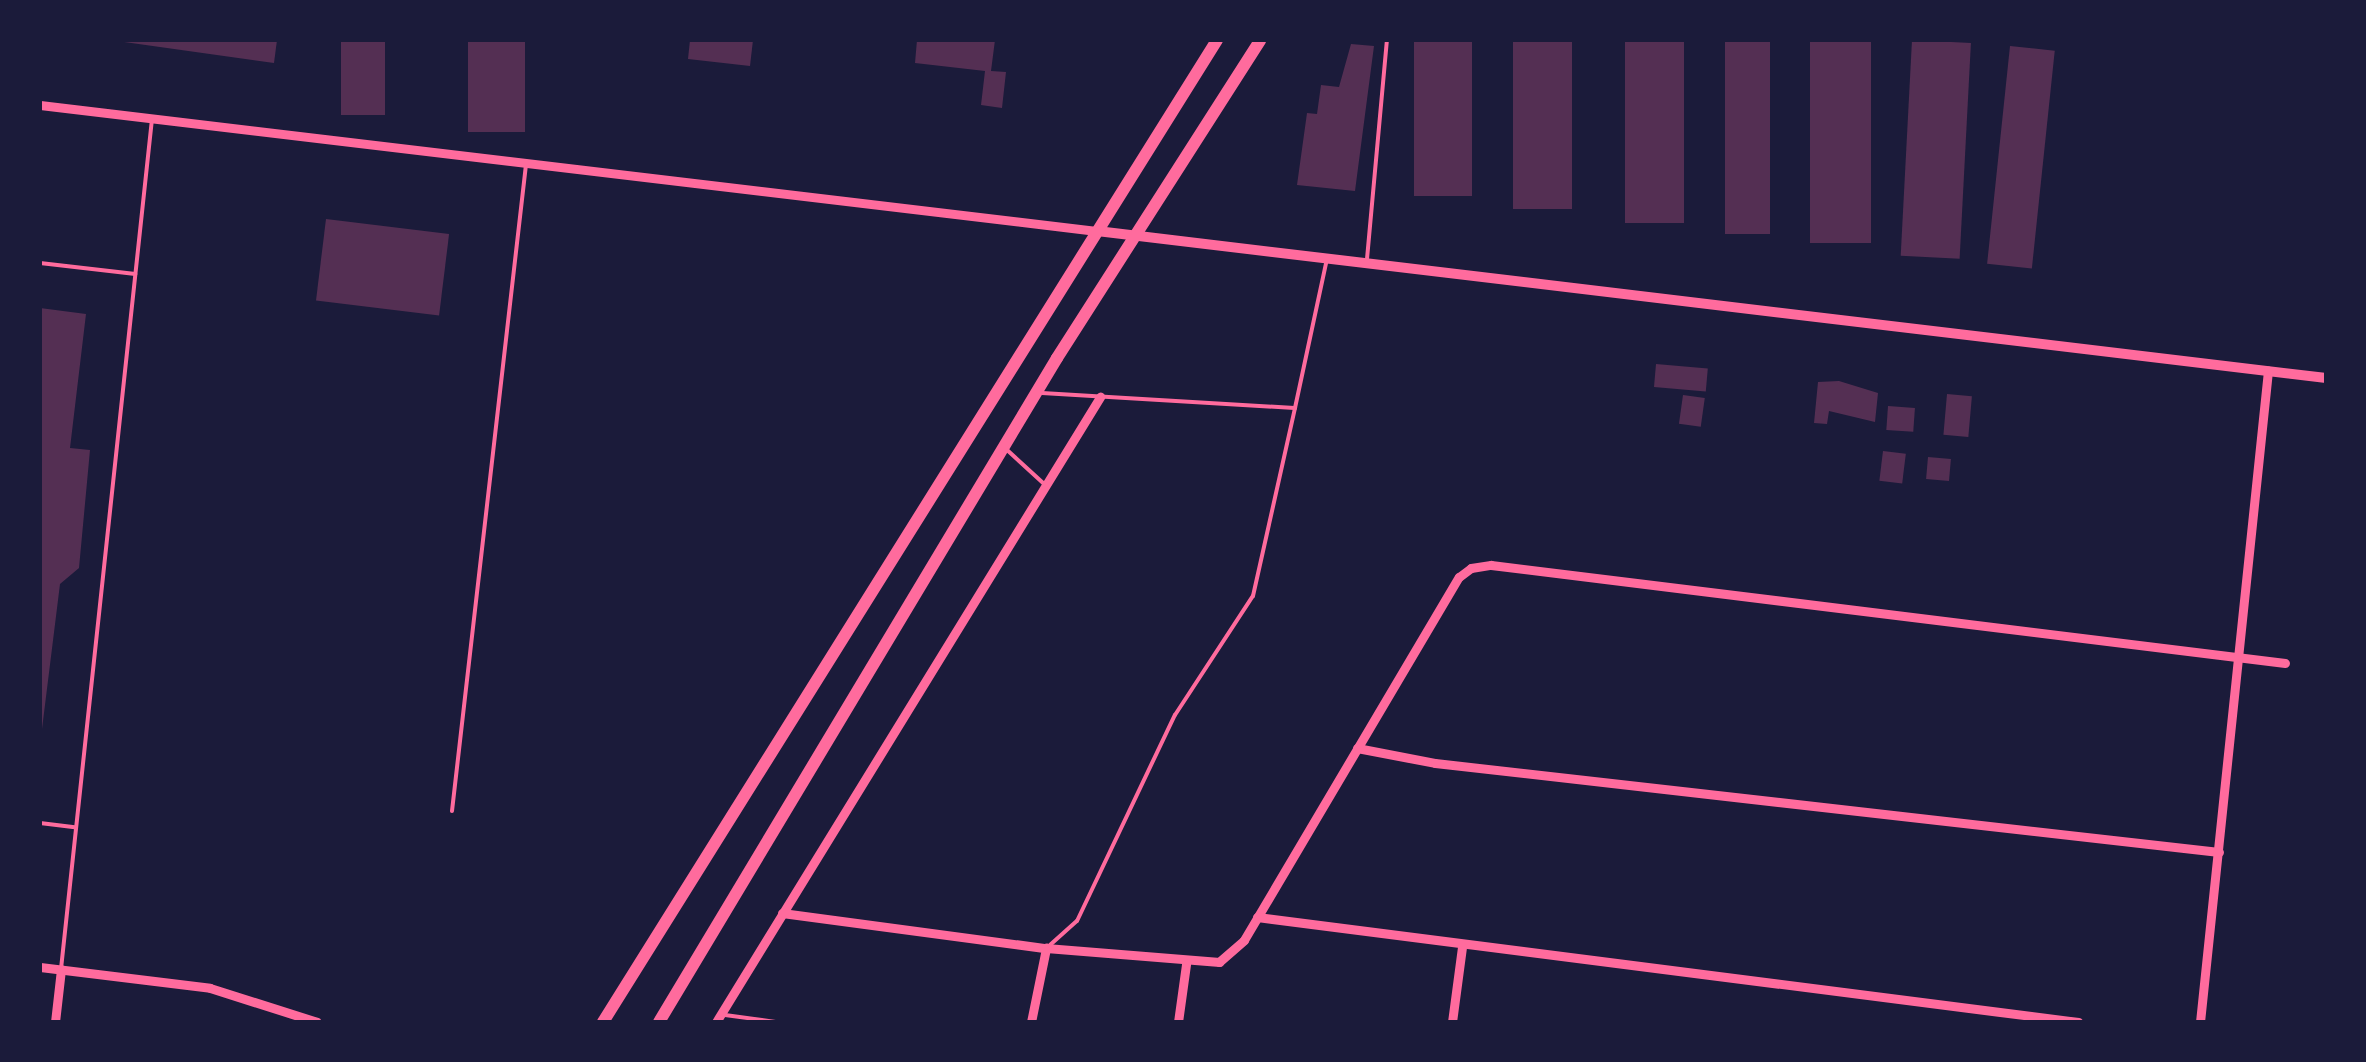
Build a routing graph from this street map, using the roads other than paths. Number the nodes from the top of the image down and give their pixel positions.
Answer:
1 (1217, 40) edge
2 (1260, 40) edge
3 (1387, 40) edge
4 (40, 104) edge
5 (152, 118) junction
6 (526, 165) junction
7 (1097, 231) junction
8 (1134, 236) junction
9 (1327, 259) junction
10 (40, 263) edge
11 (1367, 264) junction
12 (135, 274) junction
13 (2268, 372) junction
14 (2326, 378) edge
15 (1037, 393) junction
16 (1100, 397) junction
17 (1295, 408) junction
18 (1006, 450) junction
19 (1046, 485) junction
20 (2239, 652) junction
21 (2285, 663) dead end
22 (1357, 748) junction
23 (452, 811) dead end
24 (40, 823) edge
25 (75, 827) junction
26 (2219, 852) junction
27 (782, 913) junction
28 (1257, 918) junction
29 (1462, 947) junction
30 (1046, 948) junction
31 (1186, 964) junction
32 (40, 967) edge
33 (62, 970) junction
34 (718, 1018) edge
35 (55, 1022) edge
36 (316, 1022) edge
37 (603, 1022) edge
38 (659, 1022) edge
39 (776, 1022) edge
40 (1031, 1022) edge
41 (1178, 1022) edge
42 (1452, 1022) edge
43 (2078, 1022) edge
44 (2200, 1022) edge

1 - 7 main road
2 - 8 main road
3 - 11 lane
4 - 5 street
5 - 6 street
5 - 12 lane
6 - 7 street
6 - 23 lane
7 - 8 street
7 - 37 main road
8 - 9 street
8 - 15 main road
9 - 11 street
9 - 17 lane
10 - 12 lane
11 - 13 street
12 - 25 lane
13 - 14 street
13 - 20 street
15 - 16 lane
15 - 18 main road
16 - 17 lane
16 - 19 street
17 - 30 lane
18 - 19 lane
18 - 38 main road
19 - 27 street
20 - 21 street
20 - 22 street
20 - 26 street
22 - 26 street
22 - 28 street
24 - 25 lane
25 - 33 lane
26 - 44 street
27 - 30 street
27 - 34 street
28 - 29 street
28 - 31 street
29 - 42 street
29 - 43 street
30 - 31 street
30 - 40 street
31 - 41 street
32 - 33 street
33 - 35 street
33 - 36 street
34 - 39 lane

